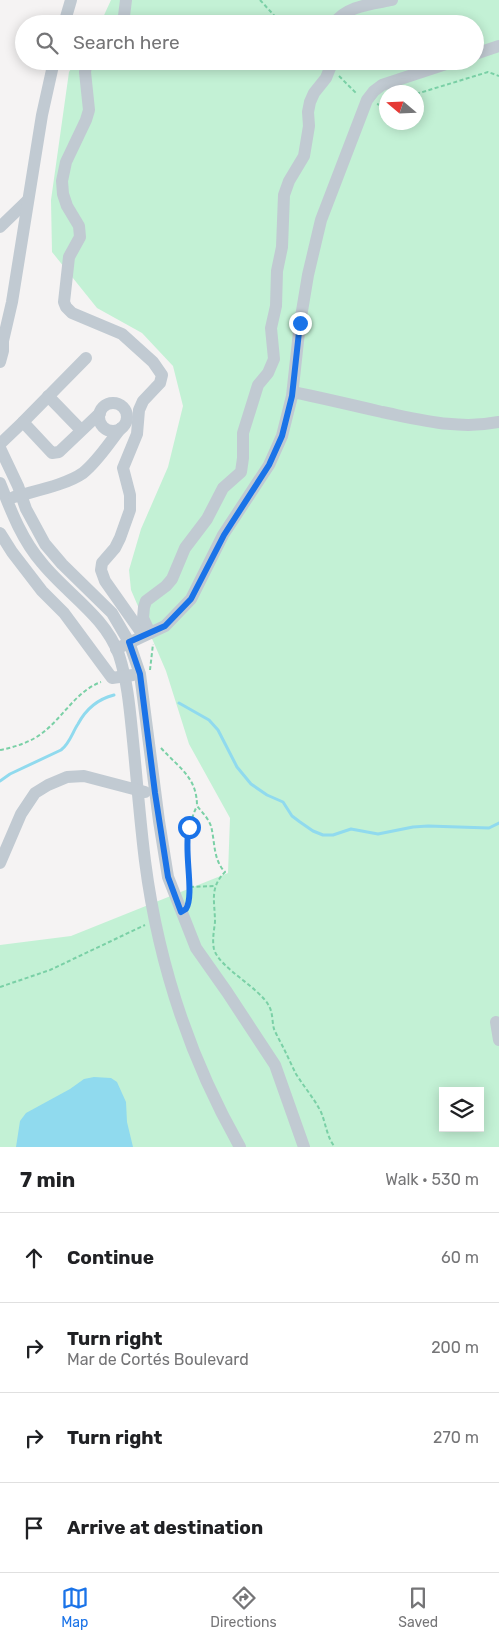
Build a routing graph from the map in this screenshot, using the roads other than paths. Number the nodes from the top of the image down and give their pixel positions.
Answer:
1 (71, 0) edge
2 (126, 0) edge
3 (392, 0) edge
4 (67, 15) edge
5 (124, 15) edge
6 (342, 15) edge
7 (499, 46) edge
8 (484, 51) edge
9 (52, 70) edge
10 (85, 70) edge
11 (328, 70) edge
12 (428, 70) edge
13 (28, 200) junction
14 (0, 228) edge
15 (1, 343) edge
16 (86, 358) dead end
17 (0, 362) edge
18 (293, 392) junction
19 (48, 396) junction
20 (100, 413) junction
21 (23, 422) junction
22 (499, 422) edge
23 (104, 427) junction
24 (121, 428) junction
25 (82, 430) junction
26 (0, 444) edge
27 (0, 448) edge
28 (101, 454) junction
29 (0, 483) edge
30 (22, 495) junction
31 (6, 499) junction
32 (0, 533) edge
33 (147, 634) junction
34 (129, 642) junction
35 (116, 649) junction
36 (140, 674) junction
37 (119, 677) junction
38 (138, 791) junction
39 (155, 793) junction
40 (0, 863) edge
41 (496, 1022) dead end
42 (499, 1040) edge
43 (240, 1147) edge
44 (304, 1147) edge

1 - 4 street
2 - 5 street
3 - 6 street
7 - 8 street
9 - 13 street
10 - 33 street
11 - 33 street
12 - 18 street
13 - 14 street
13 - 15 street
15 - 17 street
16 - 19 street
18 - 22 street
18 - 33 street
19 - 21 street
19 - 25 street
20 - 23 street
20 - 24 street
20 - 25 street
21 - 25 street
21 - 26 street
23 - 24 street
23 - 28 street
24 - 28 street
27 - 30 street
28 - 30 street
29 - 31 street
30 - 31 street
30 - 34 street
31 - 35 street
32 - 37 street
33 - 34 street
34 - 35 street
34 - 36 street
35 - 37 street
36 - 37 street
36 - 39 street
37 - 38 street
38 - 39 street
38 - 40 street
38 - 43 street
39 - 44 street
41 - 42 street

